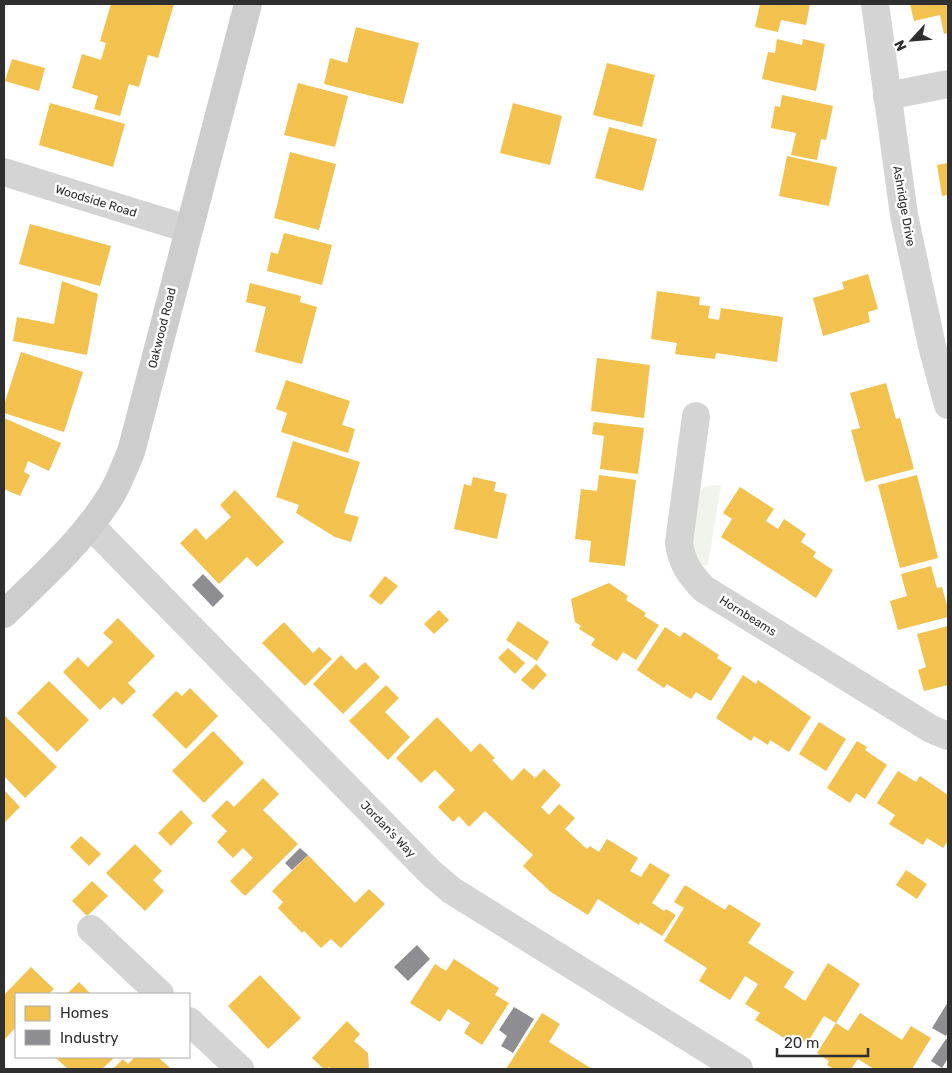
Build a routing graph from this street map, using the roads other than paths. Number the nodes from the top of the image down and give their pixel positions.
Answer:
1 (248, 4) edge
2 (875, 4) edge
3 (948, 84) edge
4 (887, 96) junction
5 (4, 172) edge
6 (188, 229) junction
7 (948, 405) edge
8 (696, 416) dead end
9 (90, 525) junction
10 (4, 614) edge
11 (948, 736) edge
12 (91, 929) dead end
13 (159, 993) edge
14 (190, 1022) edge
15 (240, 1069) edge
16 (739, 1069) edge

1 - 6 street, Oakwood Road
2 - 4 street, Ashridge Drive
3 - 4 street
4 - 7 street, Ashridge Drive
5 - 6 street, Woodside Road
6 - 9 street, Oakwood Road
8 - 11 street, Hornbeams
9 - 10 street, Oakwood Road
9 - 16 street, Jordan's Way
12 - 13 street
14 - 15 street

